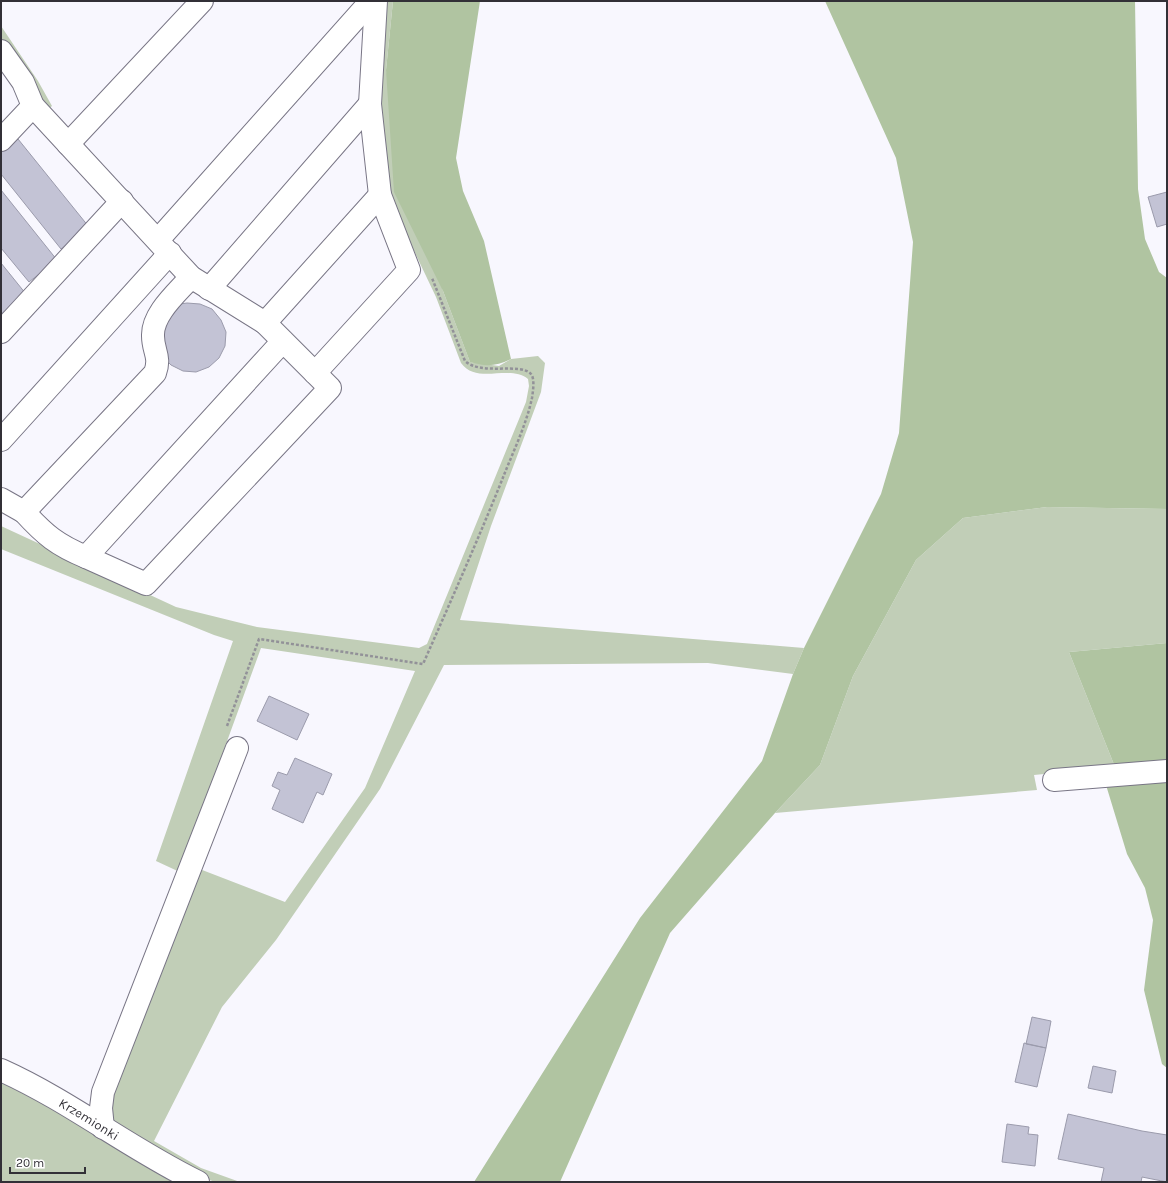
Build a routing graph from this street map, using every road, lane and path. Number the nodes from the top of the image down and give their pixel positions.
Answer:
1 (202, 1) edge
2 (371, 1) edge
3 (376, 1) edge
4 (1, 51) edge
5 (370, 104) junction
6 (33, 106) junction
7 (1, 140) edge
8 (68, 144) junction
9 (380, 195) junction
10 (122, 201) junction
11 (164, 246) junction
12 (430, 273) dead end
13 (191, 277) junction
14 (209, 289) junction
15 (266, 323) junction
16 (1, 332) edge
17 (283, 341) junction
18 (315, 373) junction
19 (1, 440) edge
20 (1, 499) edge
21 (24, 512) junction
22 (86, 557) junction
23 (226, 728) dead end
24 (237, 748) dead end
25 (1167, 771) edge
26 (1054, 780) dead end
27 (1, 1070) edge
28 (103, 1128) junction
29 (198, 1182) edge

1 - 8 street
2 - 11 street
3 - 5 street
4 - 6 street
5 - 9 street
5 - 14 street
6 - 7 street
6 - 8 street
8 - 10 street
9 - 15 street
9 - 18 street
10 - 11 street
10 - 16 street
11 - 13 street
11 - 19 street
12 - 23 path
13 - 14 street
13 - 21 street
14 - 15 street
15 - 17 street
17 - 18 street
17 - 22 street
18 - 22 street
20 - 21 street
21 - 22 street
24 - 28 street
25 - 26 street
27 - 28 street, Krzemionki
28 - 29 street, Krzemionki

